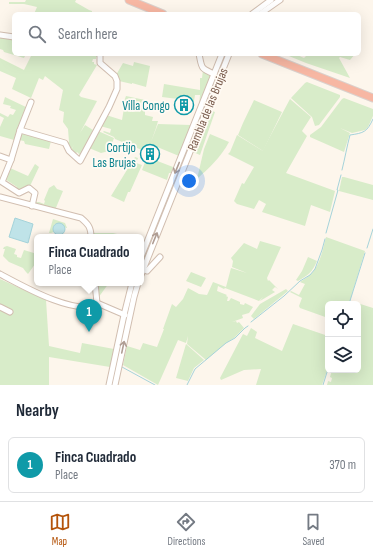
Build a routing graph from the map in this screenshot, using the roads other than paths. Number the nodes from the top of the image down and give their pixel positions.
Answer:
1 (129, 0) edge
2 (271, 0) edge
3 (280, 0) edge
4 (159, 12) edge
5 (255, 12) edge
6 (263, 12) edge
7 (0, 35) edge
8 (12, 37) edge
9 (100, 56) edge
10 (199, 56) edge
11 (221, 56) edge
12 (228, 56) edge
13 (267, 56) edge
14 (214, 74) junction
15 (373, 98) edge
16 (31, 102) dead end
17 (20, 130) junction
18 (0, 156) edge
19 (11, 160) junction
20 (0, 197) edge
21 (32, 206) junction
22 (91, 234) edge
23 (144, 249) edge
24 (160, 257) dead end
25 (144, 266) edge
26 (144, 269) edge
27 (0, 274) edge
28 (95, 286) edge
29 (132, 286) edge
30 (137, 286) edge
31 (97, 303) junction
32 (0, 307) edge
33 (10, 312) dead end
34 (127, 316) junction
35 (109, 385) edge
36 (115, 385) edge

1 - 4 highway
2 - 5 street
3 - 6 street
7 - 8 street
9 - 17 street
10 - 14 street
11 - 14 street, Rambla de las Brujas
25 -> 12 street, Rambla de las Brujas
13 - 15 highway
14 -> 23 street, Rambla de las Brujas
16 - 17 street
17 - 19 street
18 - 19 street
19 - 21 street
20 - 21 street
21 - 22 street
24 - 26 street
27 - 31 street
28 - 31 street
29 - 34 street
30 - 34 street
31 - 34 street
32 - 33 street
34 - 35 street
36 -> 34 street

